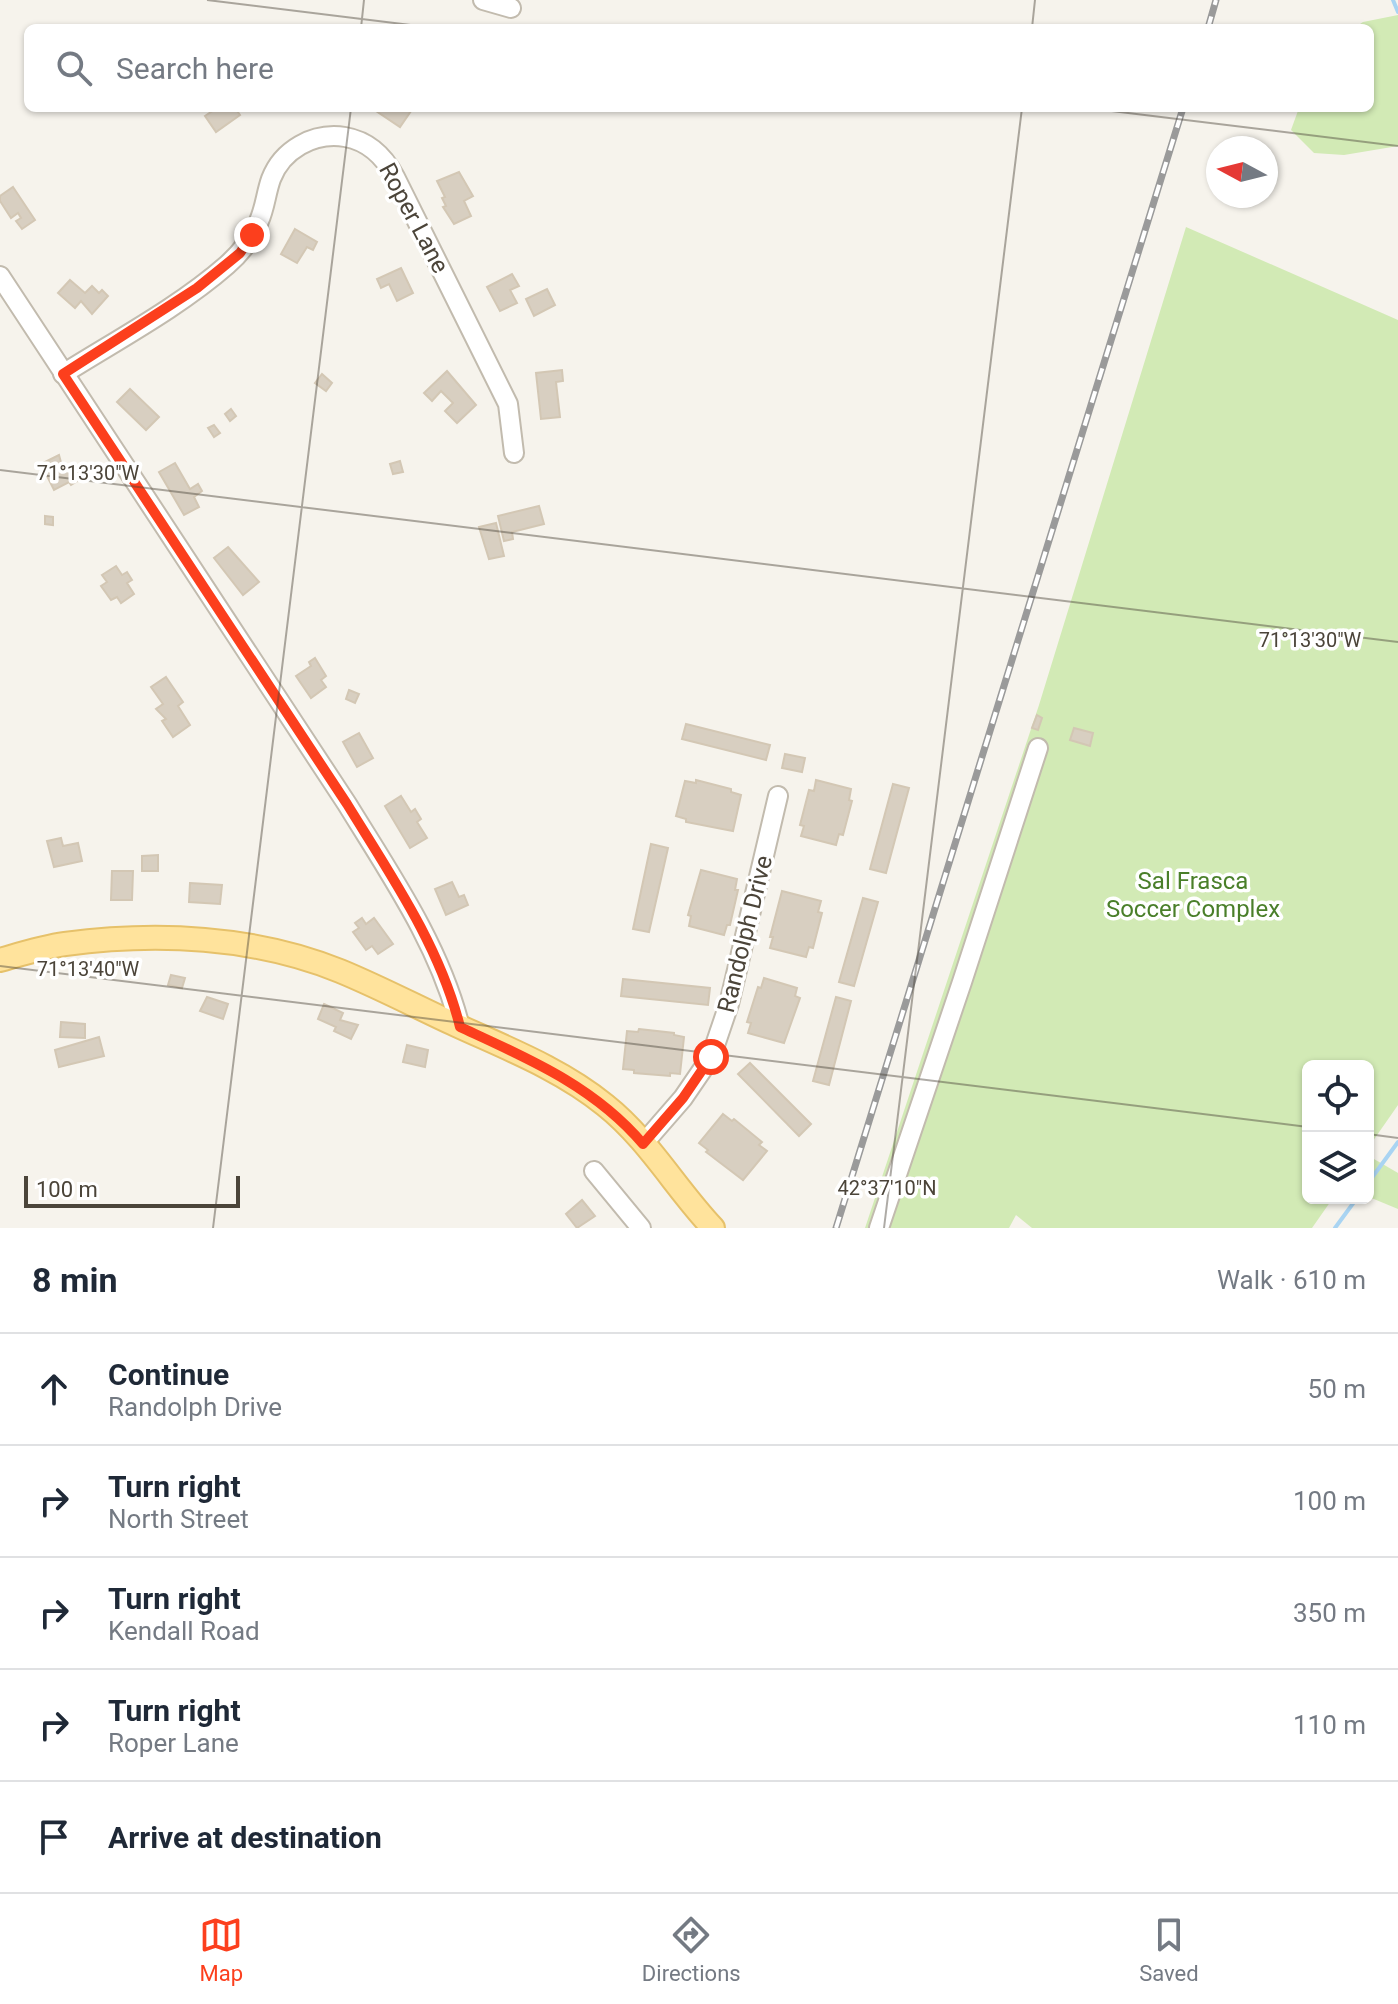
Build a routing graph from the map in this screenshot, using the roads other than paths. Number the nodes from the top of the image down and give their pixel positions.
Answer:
1 (483, 0) edge
2 (511, 8) dead end
3 (0, 276) edge
4 (63, 374) junction
5 (514, 453) dead end
6 (1038, 748) dead end
7 (778, 796) dead end
8 (0, 960) edge
9 (460, 1027) junction
10 (643, 1144) junction
11 (594, 1171) dead end
12 (641, 1228) edge
13 (713, 1228) edge
14 (879, 1228) edge

1 - 2 street
3 - 4 street
4 - 5 street, Roper Lane
4 - 9 street
6 - 14 street
7 - 10 street, Randolph Drive
8 - 9 main road
9 - 10 main road
10 - 13 main road
11 - 12 street

